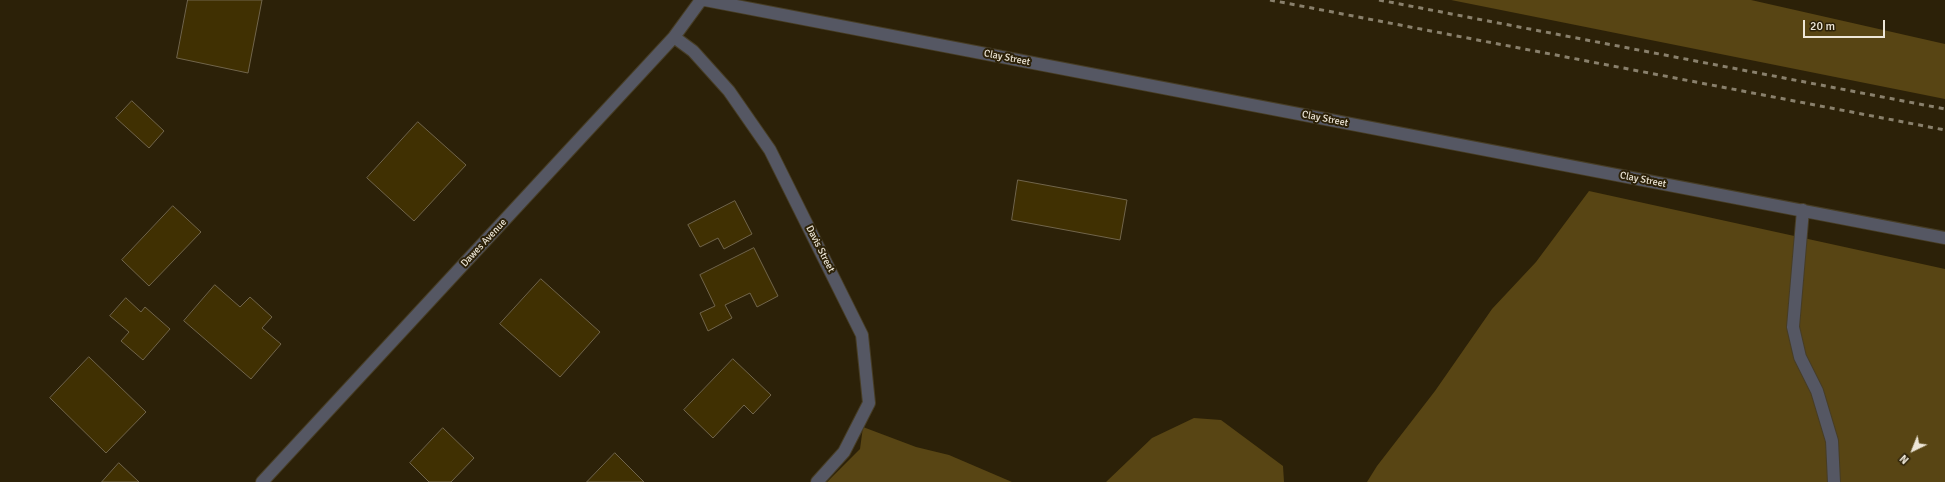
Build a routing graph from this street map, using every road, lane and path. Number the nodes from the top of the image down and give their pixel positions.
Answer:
1 (701, 0) edge
2 (705, 0) edge
3 (674, 37) junction
4 (1803, 210) junction
5 (1945, 238) edge
6 (262, 482) edge
7 (817, 482) edge
8 (1834, 482) edge

1 - 3 street, Dawes Avenue
2 - 4 street, Clay Street
3 - 6 street, Dawes Avenue
3 - 7 street, Davis Street
4 - 5 street, Clay Street
4 - 8 street

